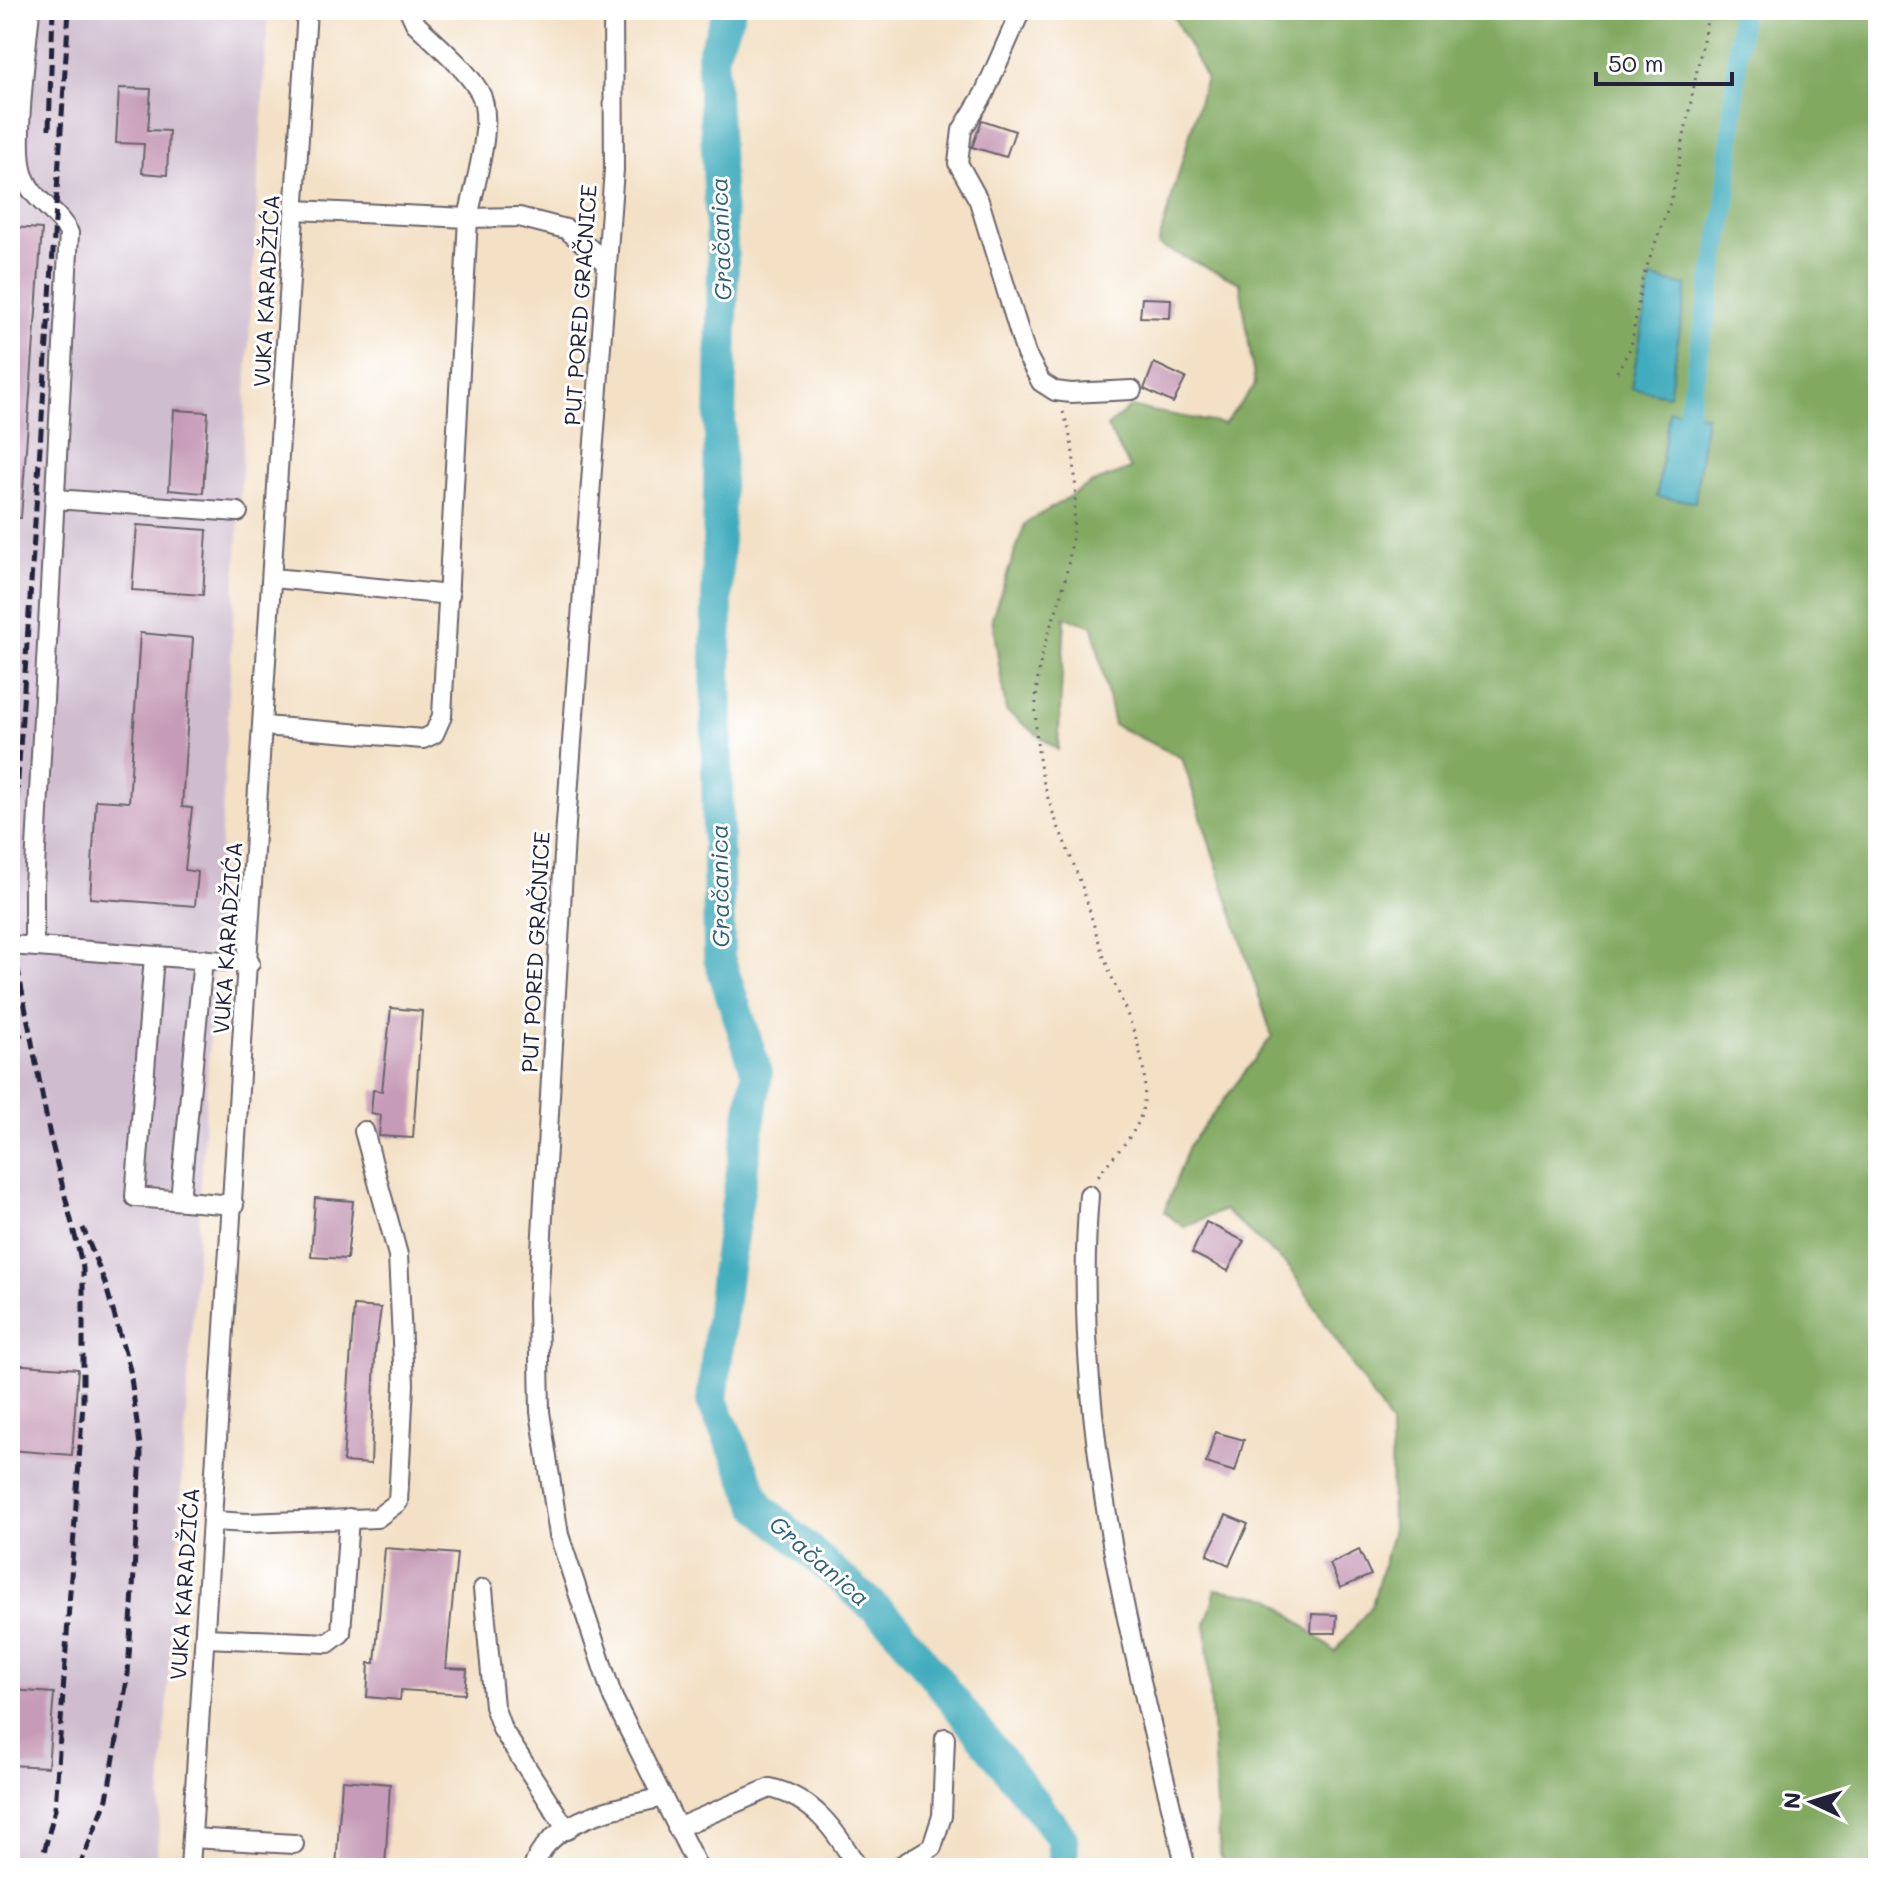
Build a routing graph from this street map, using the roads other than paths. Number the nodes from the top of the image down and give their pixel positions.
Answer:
1 (30, 10) edge
2 (307, 10) edge
3 (409, 10) edge
4 (613, 10) edge
5 (1021, 10) edge
6 (295, 210) junction
7 (468, 218) junction
8 (607, 263) junction
9 (1132, 390) dead end
10 (55, 499) junction
11 (238, 512) dead end
12 (273, 578) junction
13 (450, 595) junction
14 (264, 726) junction
15 (10, 945) edge
16 (34, 946) junction
17 (154, 956) junction
18 (203, 959) junction
19 (250, 963) junction
20 (364, 1131) dead end
21 (1089, 1195) road end
22 (180, 1200) junction
23 (234, 1205) junction
24 (349, 1518) junction
25 (213, 1521) junction
26 (483, 1589) dead end
27 (205, 1638) junction
28 (945, 1738) dead end
29 (663, 1797) junction
30 (677, 1828) junction
31 (567, 1830) junction
32 (192, 1838) junction
33 (294, 1844) dead end
34 (190, 1868) edge
35 (533, 1868) edge
36 (698, 1868) edge
37 (858, 1868) edge
38 (897, 1868) edge
39 (1186, 1868) edge

1 - 10 street
2 - 6 street, VUKA KARADŽIĆA
3 - 7 street
4 - 8 street, PUT PORED GRAČNICE
5 - 9 street
6 - 7 street
6 - 12 street, VUKA KARADŽIĆA
7 - 8 street
7 - 13 street
8 - 29 street, PUT PORED GRAČNICE
10 - 11 street
10 - 16 street
12 - 13 street
12 - 14 street, VUKA KARADŽIĆA
13 - 14 street
14 - 19 street, VUKA KARADŽIĆA
15 - 16 street
16 - 17 street
17 - 18 street
17 - 22 street
18 - 19 street
18 - 22 street
19 - 23 street, VUKA KARADŽIĆA
20 - 24 street
21 - 39 street
22 - 23 street
23 - 25 street, VUKA KARADŽIĆA
24 - 25 street
24 - 27 street
25 - 27 street, VUKA KARADŽIĆA
26 - 31 street
27 - 32 street, VUKA KARADŽIĆA
28 - 38 street
29 - 30 street, PUT PORED GRAČNICE
29 - 31 street
30 - 36 street, PUT PORED GRAČNICE
30 - 37 street
31 - 35 street
32 - 33 street
32 - 34 street, VUKA KARADŽIĆA

